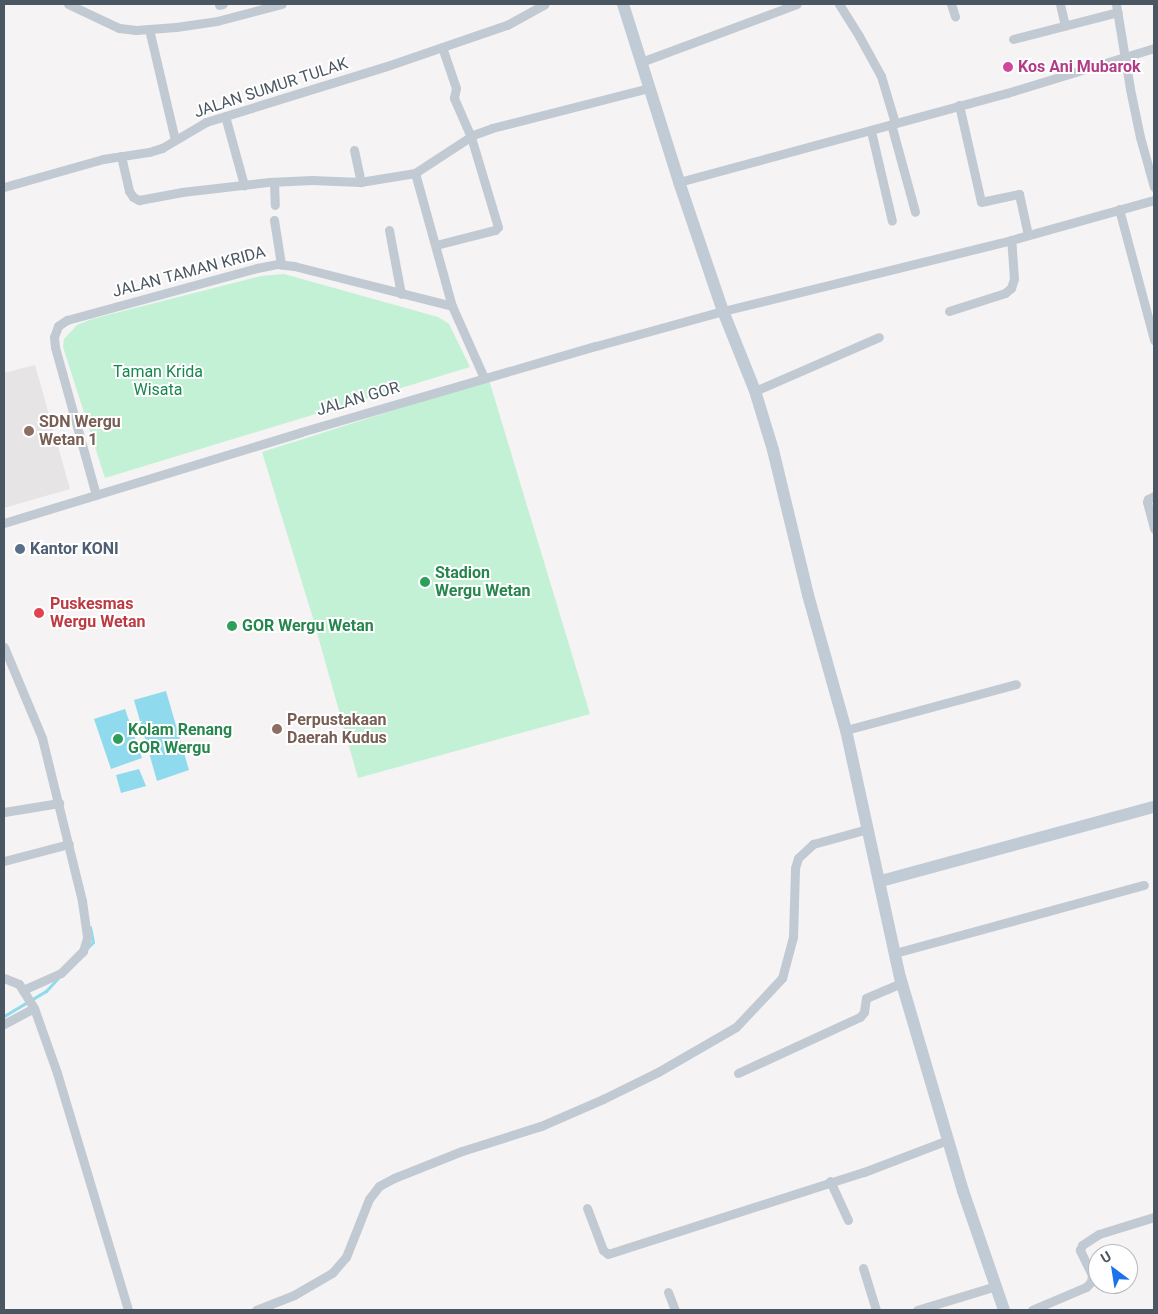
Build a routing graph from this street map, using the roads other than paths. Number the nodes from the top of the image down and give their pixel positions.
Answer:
1 (68, 4) edge
2 (282, 4) edge
3 (545, 4) edge
4 (623, 4) edge
5 (772, 4) edge
6 (797, 4) edge
7 (839, 4) edge
8 (951, 4) edge
9 (1060, 4) edge
10 (262, 6) edge
11 (1117, 8) edge
12 (776, 13) junction
13 (955, 16) dead end
14 (1065, 25) junction
15 (149, 29) junction
16 (1012, 39) dead end
17 (442, 47) junction
18 (1154, 48) edge
19 (1124, 59) junction
20 (641, 62) junction
21 (649, 88) junction
22 (959, 105) junction
23 (225, 116) junction
24 (893, 124) junction
25 (871, 131) junction
26 (470, 137) junction
27 (175, 140) junction
28 (354, 150) dead end
29 (121, 156) junction
30 (415, 173) junction
31 (274, 182) junction
32 (361, 182) junction
33 (679, 182) junction
34 (244, 185) junction
35 (1154, 186) edge
36 (4, 187) edge
37 (1154, 200) edge
38 (275, 206) dead end
39 (1119, 209) junction
40 (915, 212) dead end
41 (274, 220) dead end
42 (892, 221) dead end
43 (389, 230) dead end
44 (1028, 235) junction
45 (1011, 240) junction
46 (436, 245) junction
47 (281, 264) junction
48 (401, 294) junction
49 (452, 306) junction
50 (723, 311) junction
51 (949, 311) dead end
52 (879, 337) dead end
53 (1154, 340) edge
54 (484, 378) junction
55 (755, 391) junction
56 (96, 495) junction
57 (1154, 496) edge
58 (4, 523) edge
59 (1154, 529) edge
60 (4, 646) edge
61 (7, 662) edge
62 (1016, 684) dead end
63 (846, 730) junction
64 (59, 803) junction
65 (1154, 807) edge
66 (4, 812) edge
67 (868, 829) junction
68 (69, 844) junction
69 (4, 861) edge
70 (881, 881) junction
71 (1144, 885) dead end
72 (895, 953) junction
73 (4, 978) edge
74 (902, 983) junction
75 (24, 992) junction
76 (33, 1006) junction
77 (4, 1024) edge
78 (738, 1073) dead end
79 (948, 1140) junction
80 (830, 1181) junction
81 (587, 1208) dead end
82 (1154, 1217) edge
83 (848, 1220) dead end
84 (863, 1268) dead end
85 (996, 1286) junction
86 (668, 1292) dead end
87 (128, 1310) edge
88 (256, 1310) edge
89 (675, 1310) edge
90 (876, 1310) edge
91 (917, 1310) edge
92 (1004, 1310) edge
93 (1032, 1310) edge

1 - 15 street
2 - 10 street
3 - 17 street, JALAN SUMUR TULAK
4 - 20 street
5 - 12 street
6 - 12 street
7 - 24 street
8 - 13 street
9 - 14 street
10 - 15 street
11 - 14 street
11 - 19 street
12 - 20 street
14 - 16 street
15 - 27 street
17 - 23 street, JALAN SUMUR TULAK
17 - 26 street
18 - 19 street
19 - 22 street
19 - 35 street
20 - 21 street
21 - 26 street
21 - 33 street
22 - 24 street
22 - 44 street
23 - 27 street, JALAN SUMUR TULAK
23 - 34 street
24 - 25 street
24 - 40 street
25 - 33 street
25 - 42 street
26 - 30 street
26 - 46 street
27 - 29 street, JALAN SUMUR TULAK
28 - 32 street
29 - 34 street
29 - 36 street, JALAN SUMUR TULAK
30 - 32 street
30 - 46 street
31 - 32 street
31 - 34 street
31 - 38 street
33 - 50 street
37 - 39 street, JALAN GOR
39 - 44 street, JALAN GOR
39 - 53 street
41 - 47 street
43 - 48 street
44 - 45 street, JALAN GOR
45 - 50 street, JALAN GOR
45 - 51 street
46 - 49 street
47 - 48 street, JALAN TAMAN KRIDA
47 - 56 street, JALAN TAMAN KRIDA
48 - 49 street, JALAN TAMAN KRIDA
49 - 54 street
50 - 54 street, JALAN GOR
50 - 55 street
52 - 55 street
54 - 56 street, JALAN GOR
55 - 63 street
56 - 58 street, JALAN GOR
57 - 59 street
60 - 61 street
61 - 64 street
62 - 63 street
63 - 67 street
64 - 66 street
64 - 68 street
65 - 70 street
67 - 70 street
67 - 88 street
68 - 69 street
68 - 75 street
70 - 72 street
71 - 72 street
72 - 74 street
73 - 75 street
74 - 78 street
74 - 79 street
75 - 76 street
76 - 77 street
76 - 87 street
79 - 80 street
79 - 85 street
80 - 81 street
80 - 83 street
82 - 93 street
84 - 90 street
85 - 91 street
85 - 92 street
86 - 89 street

